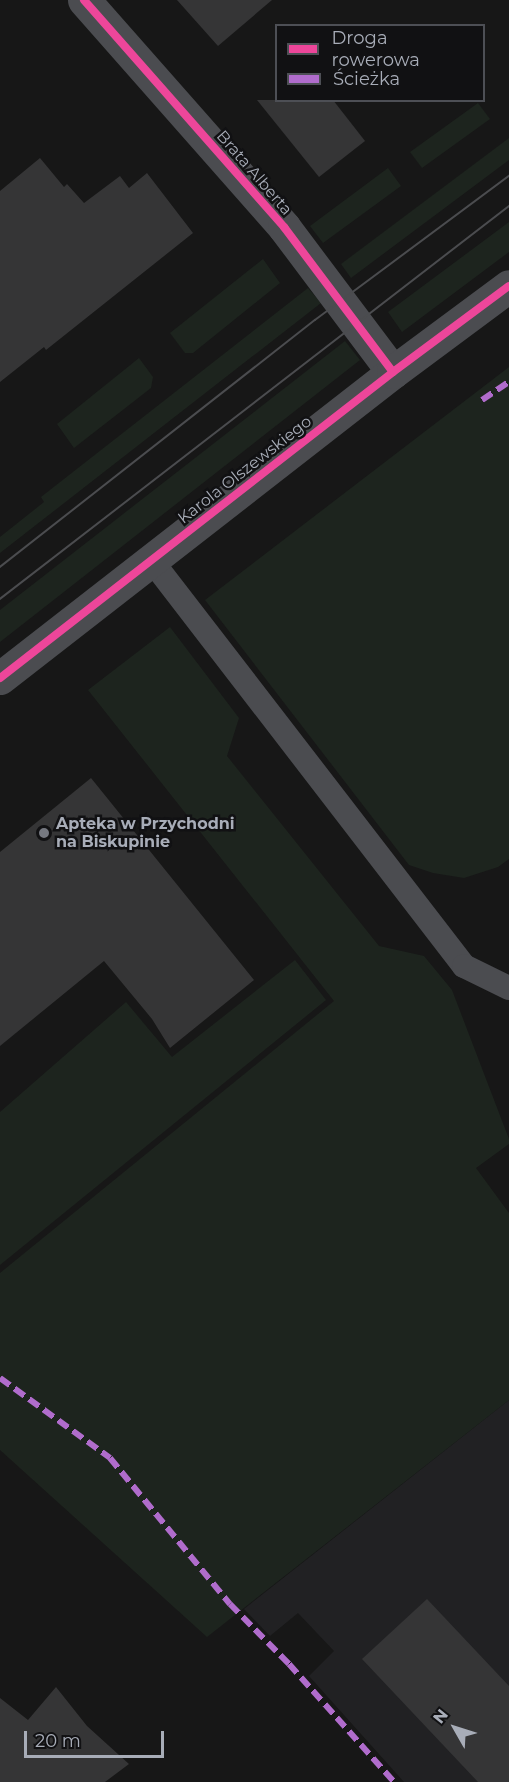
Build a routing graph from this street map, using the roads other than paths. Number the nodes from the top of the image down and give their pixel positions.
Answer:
1 (84, 0) edge
2 (509, 286) edge
3 (393, 372) junction
4 (152, 561) junction
5 (0, 678) edge
6 (509, 987) edge

1 - 3 street, Brata Alberta
2 - 3 street, Karola Olszewskiego
3 - 4 street, Karola Olszewskiego
4 - 5 street, Karola Olszewskiego
4 - 6 lane

